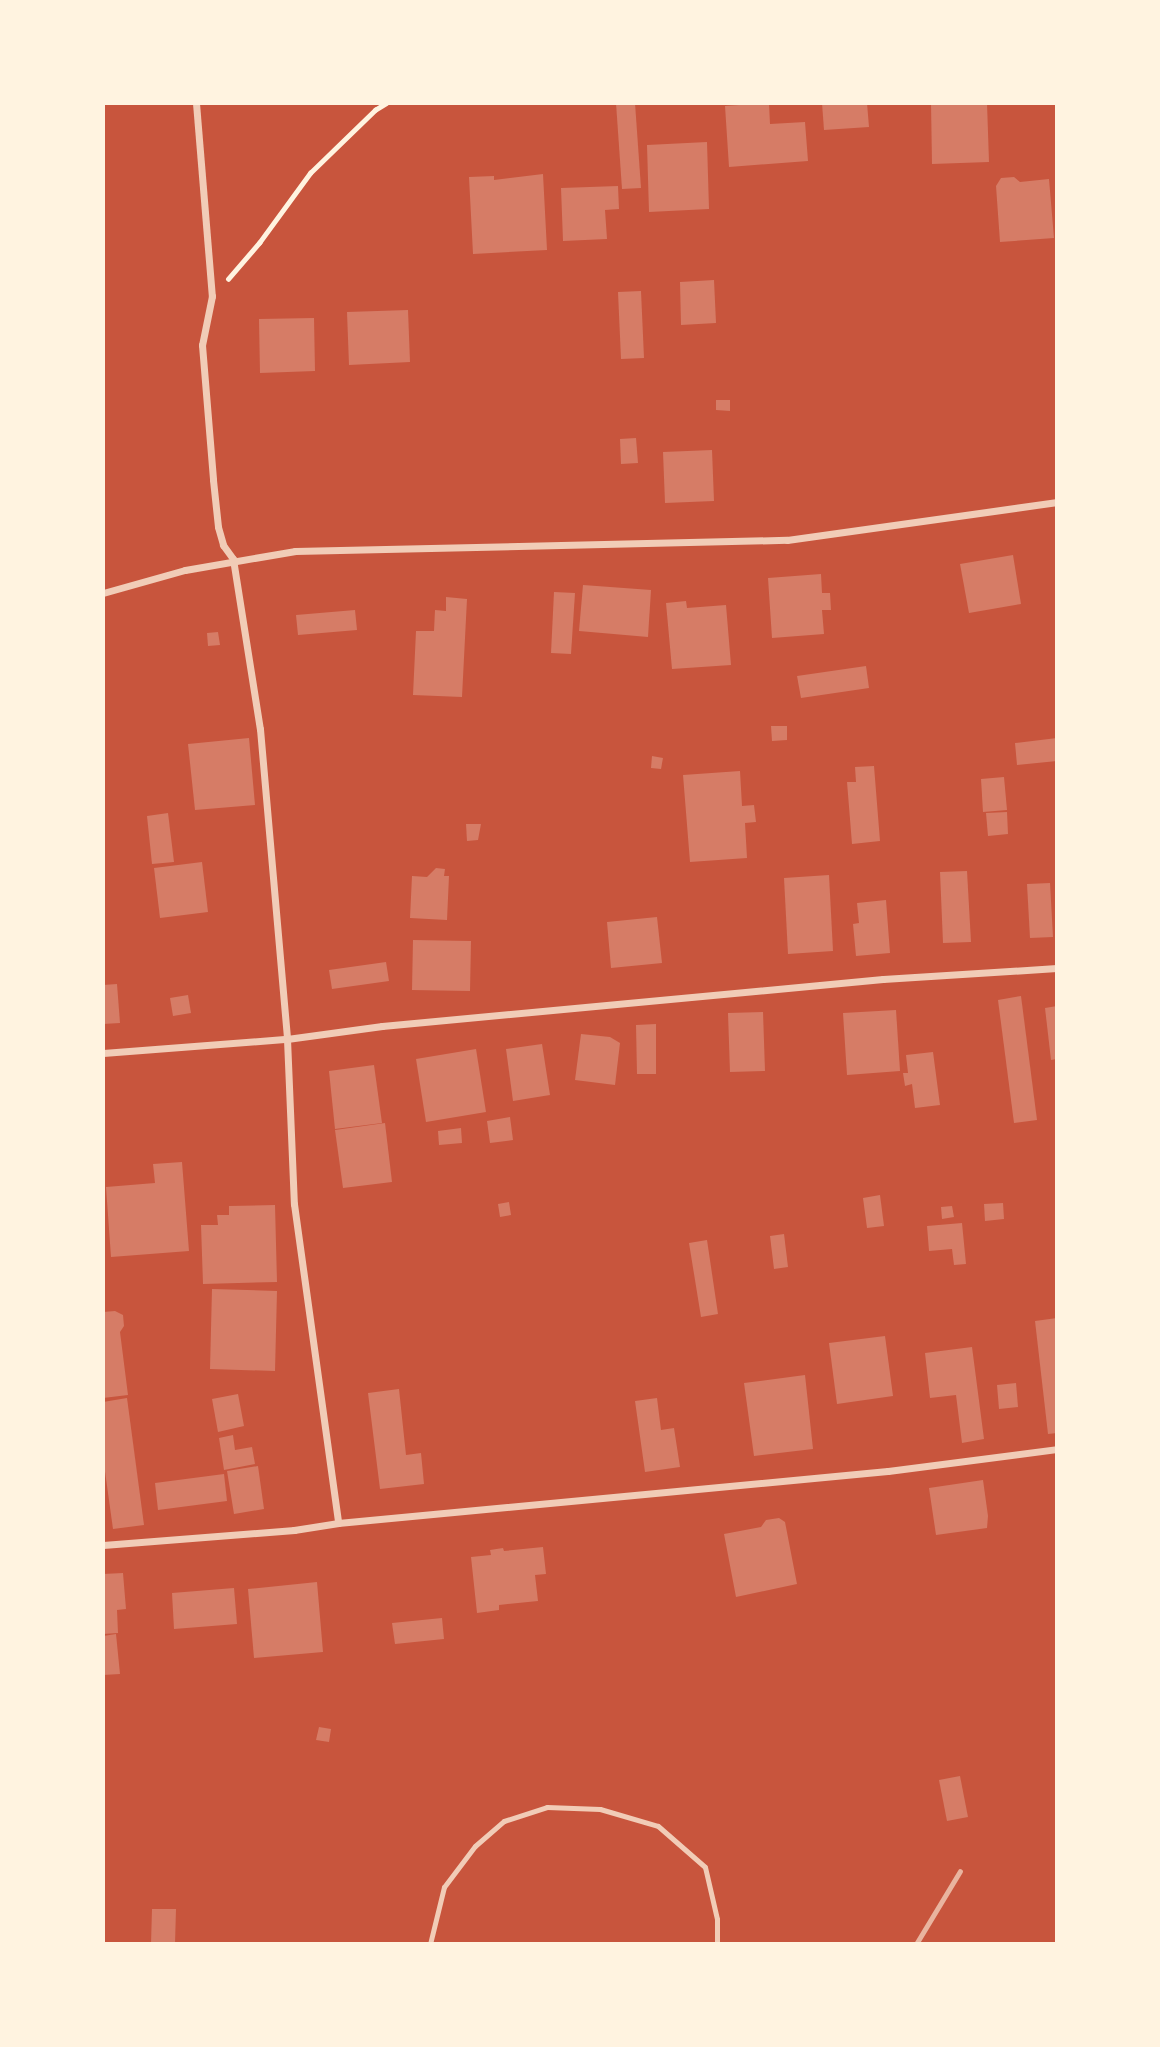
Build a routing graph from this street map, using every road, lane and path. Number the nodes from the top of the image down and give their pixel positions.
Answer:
1 (196, 103) edge
2 (386, 103) edge
3 (212, 296) junction
4 (1057, 502) edge
5 (233, 559) junction
6 (103, 593) edge
7 (1057, 968) edge
8 (287, 1039) junction
9 (103, 1054) edge
10 (1057, 1449) edge
11 (338, 1523) junction
12 (103, 1545) edge
13 (430, 1944) edge
14 (717, 1944) edge

1 - 3 street
2 - 3 path
3 - 5 street
4 - 5 street
5 - 6 street
5 - 8 street
7 - 8 street
8 - 9 street
8 - 11 street
10 - 11 street
11 - 12 street
13 - 14 lane

